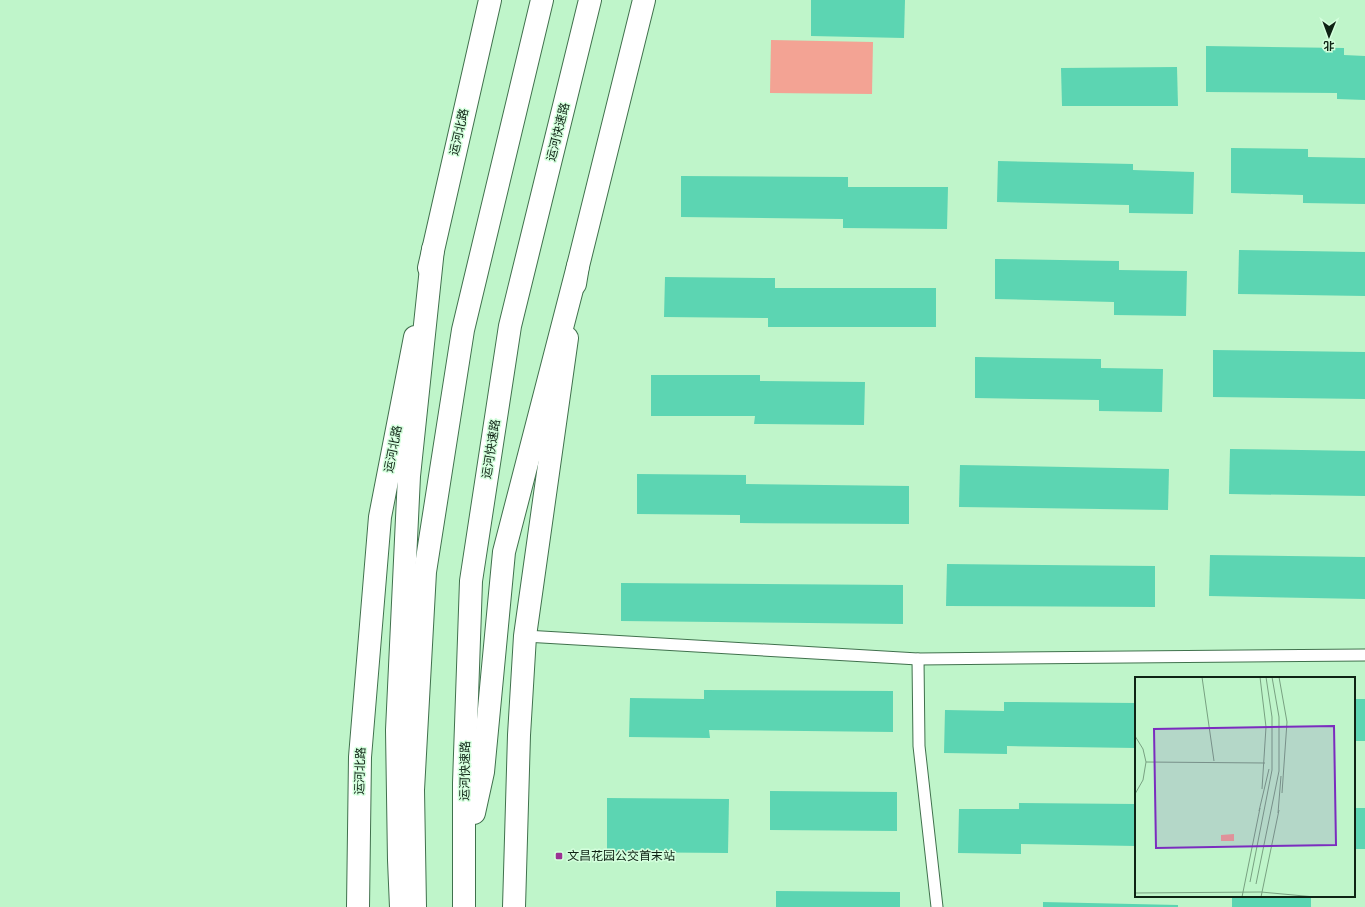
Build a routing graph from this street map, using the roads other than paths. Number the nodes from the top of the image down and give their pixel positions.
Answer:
1 (490, 0) edge
2 (542, 0) edge
3 (590, 0) edge
4 (644, 0) edge
5 (432, 249) junction
6 (578, 266) junction
7 (525, 636) junction
8 (1365, 655) edge
9 (918, 659) junction
10 (464, 857) junction
11 (358, 907) edge
12 (401, 907) edge
13 (416, 907) edge
14 (464, 907) edge
15 (514, 907) edge
16 (937, 907) edge

1 - 5 main road, 运河北路
2 - 13 main road
3 - 10 main road, 运河快速路
4 - 6 main road
5 - 11 main road, 运河北路
5 - 12 main road
6 - 7 main road
6 - 10 main road
7 - 9 lane
7 - 15 main road
8 - 9 lane
9 - 16 lane
10 - 14 main road, 运河快速路

